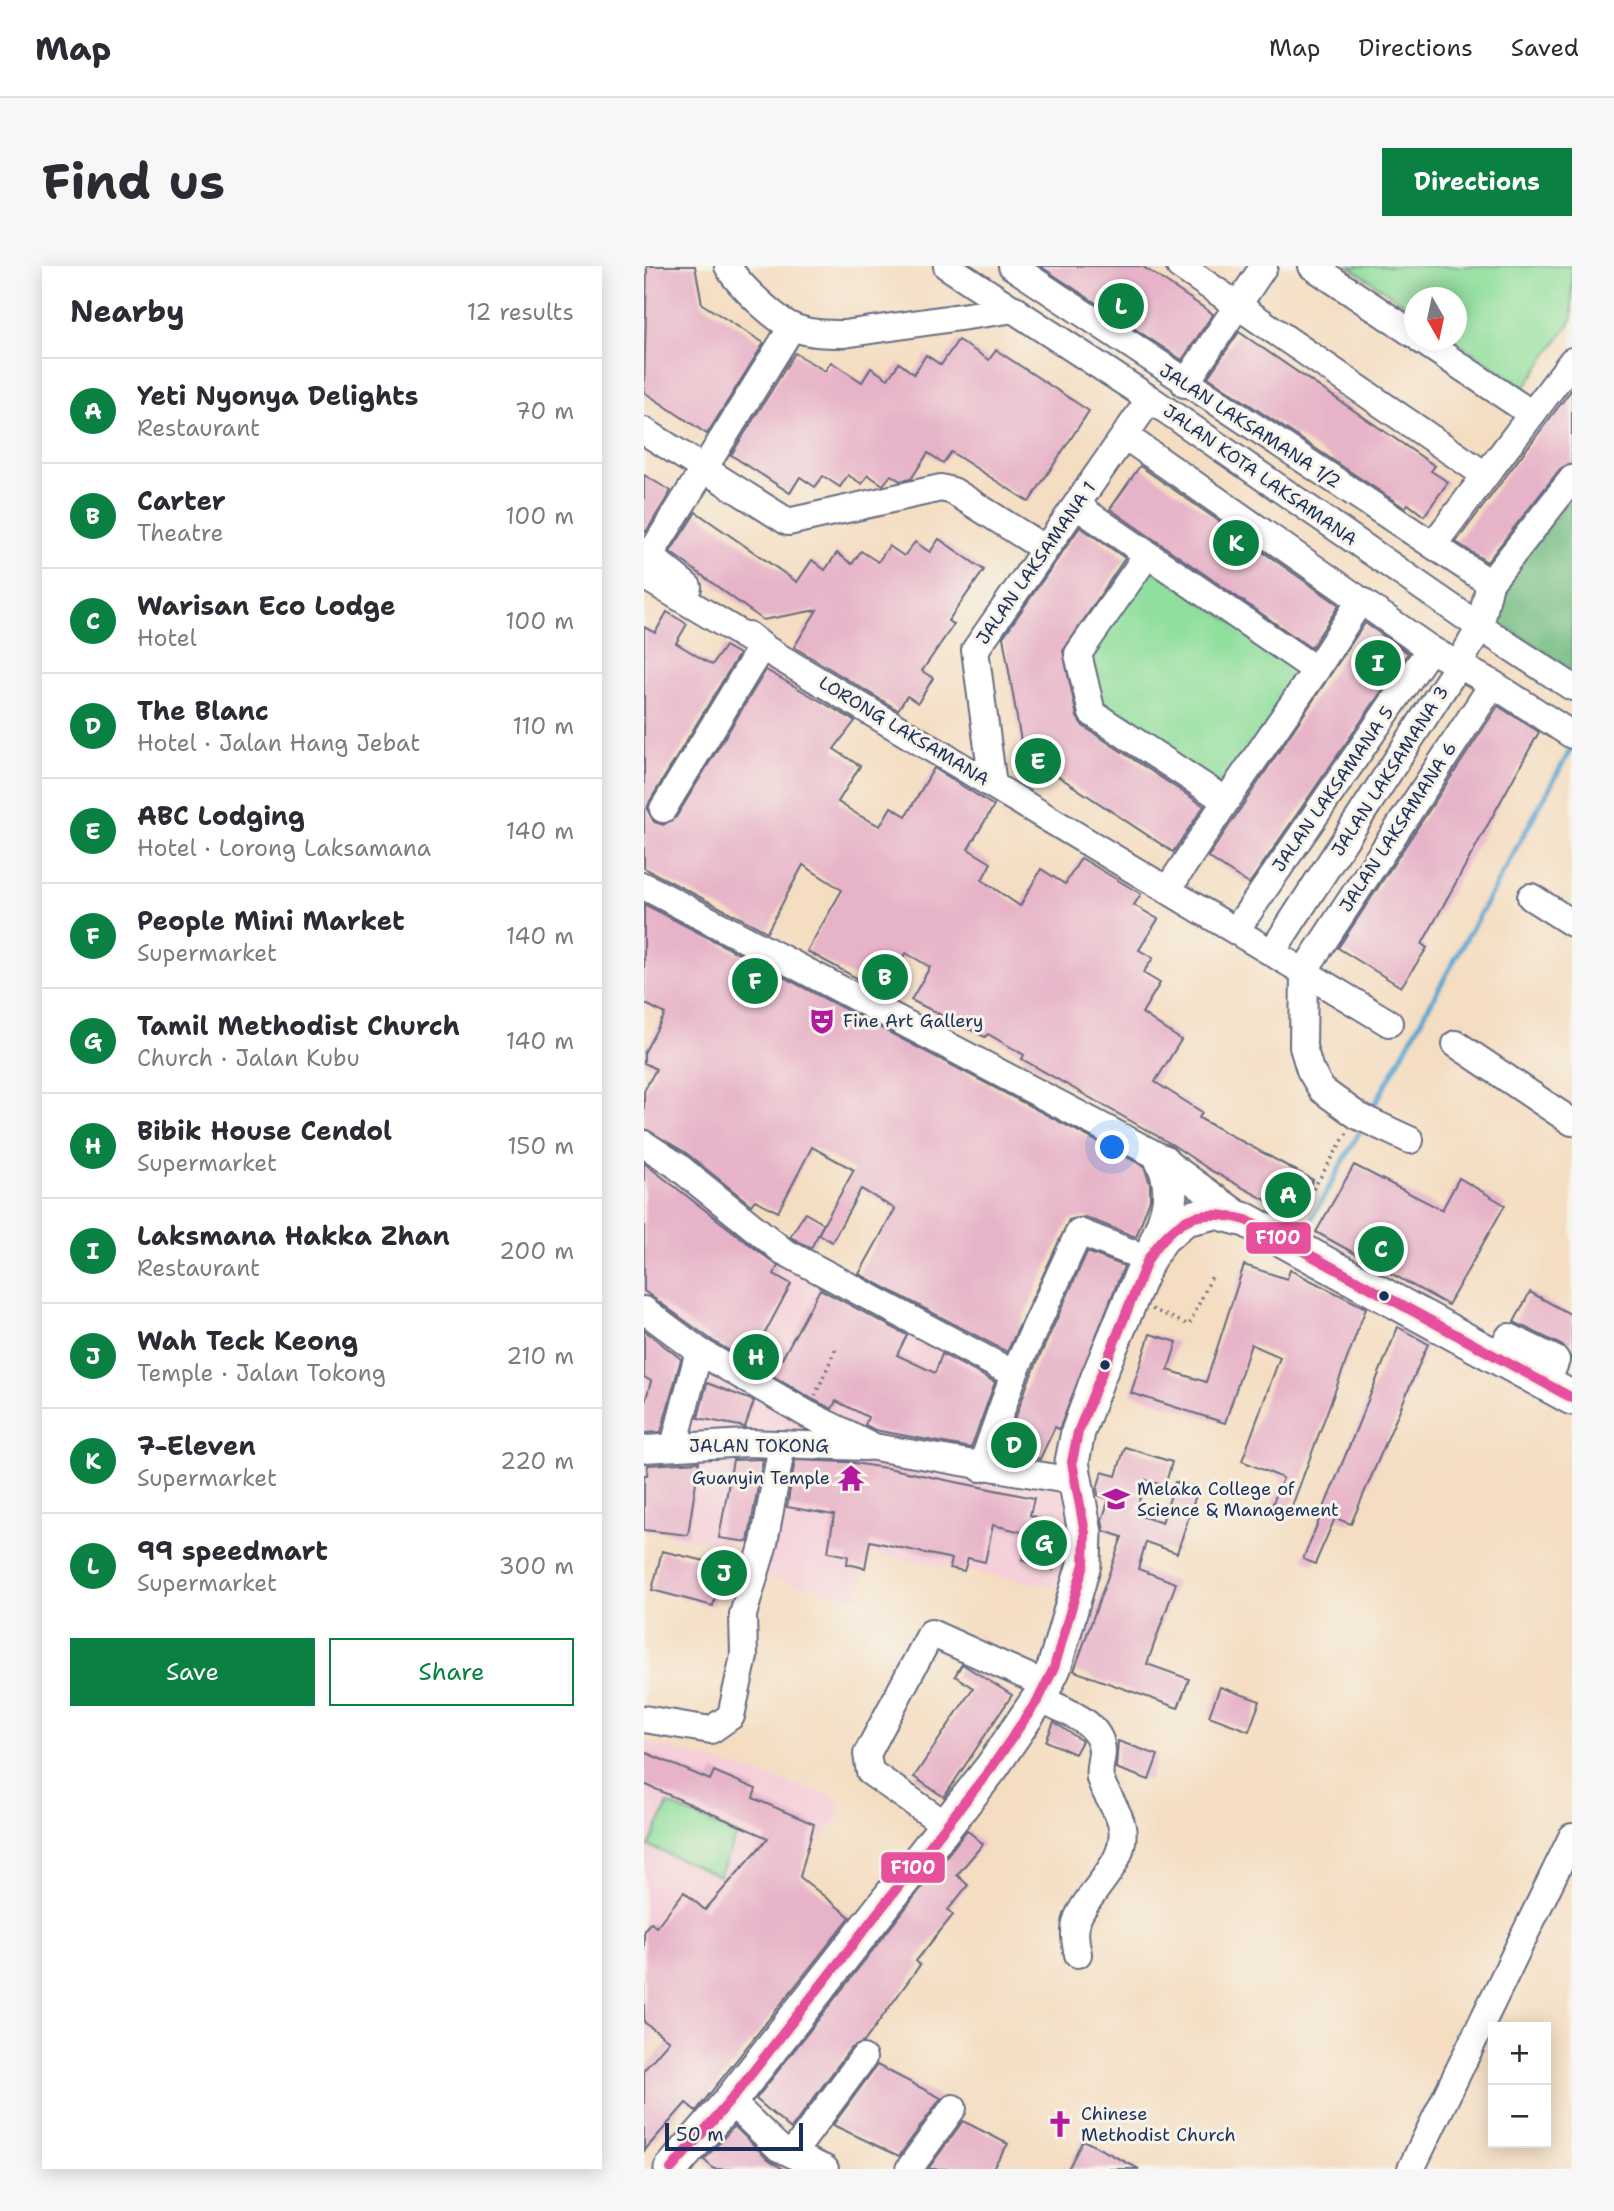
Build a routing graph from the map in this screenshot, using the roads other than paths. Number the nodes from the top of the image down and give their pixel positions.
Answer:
1 (728, 266) edge
2 (1012, 266) edge
3 (1180, 266) edge
4 (1264, 266) edge
5 (1312, 266) edge
6 (952, 268) edge
7 (1237, 306) junction
8 (1015, 309) junction
9 (792, 327) junction
10 (1404, 328) edge
11 (1436, 350) edge
12 (1572, 361) edge
13 (1185, 384) junction
14 (1150, 399) junction
15 (1532, 414) junction
16 (644, 431) edge
17 (1125, 436) junction
18 (702, 470) junction
19 (1485, 475) junction
20 (1572, 479) edge
21 (1077, 506) junction
22 (1433, 545) junction
23 (1045, 549) junction
24 (1147, 555) junction
25 (645, 562) edge
26 (1490, 583) junction
27 (1360, 601) junction
28 (1480, 627) junction
29 (762, 646) junction
30 (1430, 649) junction
31 (1459, 664) junction
32 (1316, 670) junction
33 (1493, 684) junction
34 (1572, 687) edge
35 (1572, 736) edge
36 (993, 785) junction
37 (1226, 802) junction
38 (663, 810) dead end
39 (644, 886) edge
40 (1168, 889) junction
41 (1531, 897) dead end
42 (1572, 923) edge
43 (1236, 930) junction
44 (1272, 952) junction
45 (1304, 971) junction
46 (1389, 1023) dead end
47 (1456, 1044) dead end
48 (1572, 1122) edge
49 (1410, 1140) dead end
50 (644, 1144) edge
51 (1162, 1161) junction
52 (1246, 1220) junction
53 (1150, 1255) junction
54 (644, 1310) edge
55 (699, 1351) junction
56 (1014, 1374) junction
57 (1559, 1391) edge
58 (782, 1445) junction
59 (674, 1446) junction
60 (874, 1447) junction
61 (644, 1449) edge
62 (981, 1468) junction
63 (1073, 1482) junction
64 (1042, 1691) junction
65 (644, 1720) edge
66 (946, 1825) junction
67 (1572, 1837) edge
68 (1078, 1954) dead end
69 (863, 2059) dead end
70 (730, 2101) junction
71 (953, 2108) dead end
72 (792, 2154) junction
73 (671, 2169) edge
74 (825, 2169) edge
75 (909, 2169) edge
76 (1411, 2169) edge

1 - 9 street
2 - 13 street, JALAN LAKSAMANA 1/2
3 - 7 street
4 - 7 street
5 - 10 street
6 - 8 street, JALAN KOTA LAKSAMANA
7 - 13 street
7 - 19 street
8 - 9 street
8 - 14 street, JALAN KOTA LAKSAMANA
9 - 18 street
11 - 15 street
12 - 15 street
13 - 22 street, JALAN LAKSAMANA 1/2
14 - 17 street, JALAN LAKSAMANA 1
14 - 28 street, JALAN KOTA LAKSAMANA
15 - 19 street
16 - 18 street
17 - 21 street, JALAN LAKSAMANA 1
17 - 27 street
18 - 23 street
18 - 25 street
19 - 22 street
20 - 26 street
21 - 23 street, JALAN LAKSAMANA 1
21 - 24 street
22 - 26 street, JALAN LAKSAMANA 1/2
23 - 36 street, JALAN LAKSAMANA 1
24 - 32 street
24 - 37 street
25 - 29 street, LORONG LAKSAMANA
26 - 28 street, JALAN LAKSAMANA 3
27 - 30 street
27 - 32 street
28 - 31 street, JALAN LAKSAMANA 3
28 - 34 street, JALAN KOTA LAKSAMANA
29 - 36 street, LORONG LAKSAMANA
29 - 38 street
30 - 31 street
30 - 43 street, JALAN LAKSAMANA 5
31 - 33 street
31 - 44 street, JALAN LAKSAMANA 3
32 - 37 street
33 - 35 street
33 - 45 street, JALAN LAKSAMANA 6
36 - 40 street, LORONG LAKSAMANA
37 - 40 street
39 - 51 street
40 - 43 street, LORONG LAKSAMANA
41 - 42 street
43 - 44 street, LORONG LAKSAMANA
44 - 45 street, LORONG LAKSAMANA
45 - 46 street, LORONG LAKSAMANA
45 - 49 street
47 - 48 street
50 - 56 street
51 - 52 street
51 - 53 main road
52 - 53 main road
52 - 57 main road
53 - 56 street
53 - 63 main road
54 - 55 street
55 - 59 street
55 - 60 street
56 - 62 street
58 - 59 street, JALAN TOKONG
58 - 60 street, JALAN TOKONG
58 - 65 street
59 - 61 street, JALAN TOKONG
60 - 62 street
62 - 63 street
63 - 64 main road
64 - 66 main road
64 - 66 street
64 - 68 street
66 - 70 main road
67 - 76 street
69 - 72 street
70 - 72 street
70 - 73 main road
71 - 75 street
72 - 74 street

